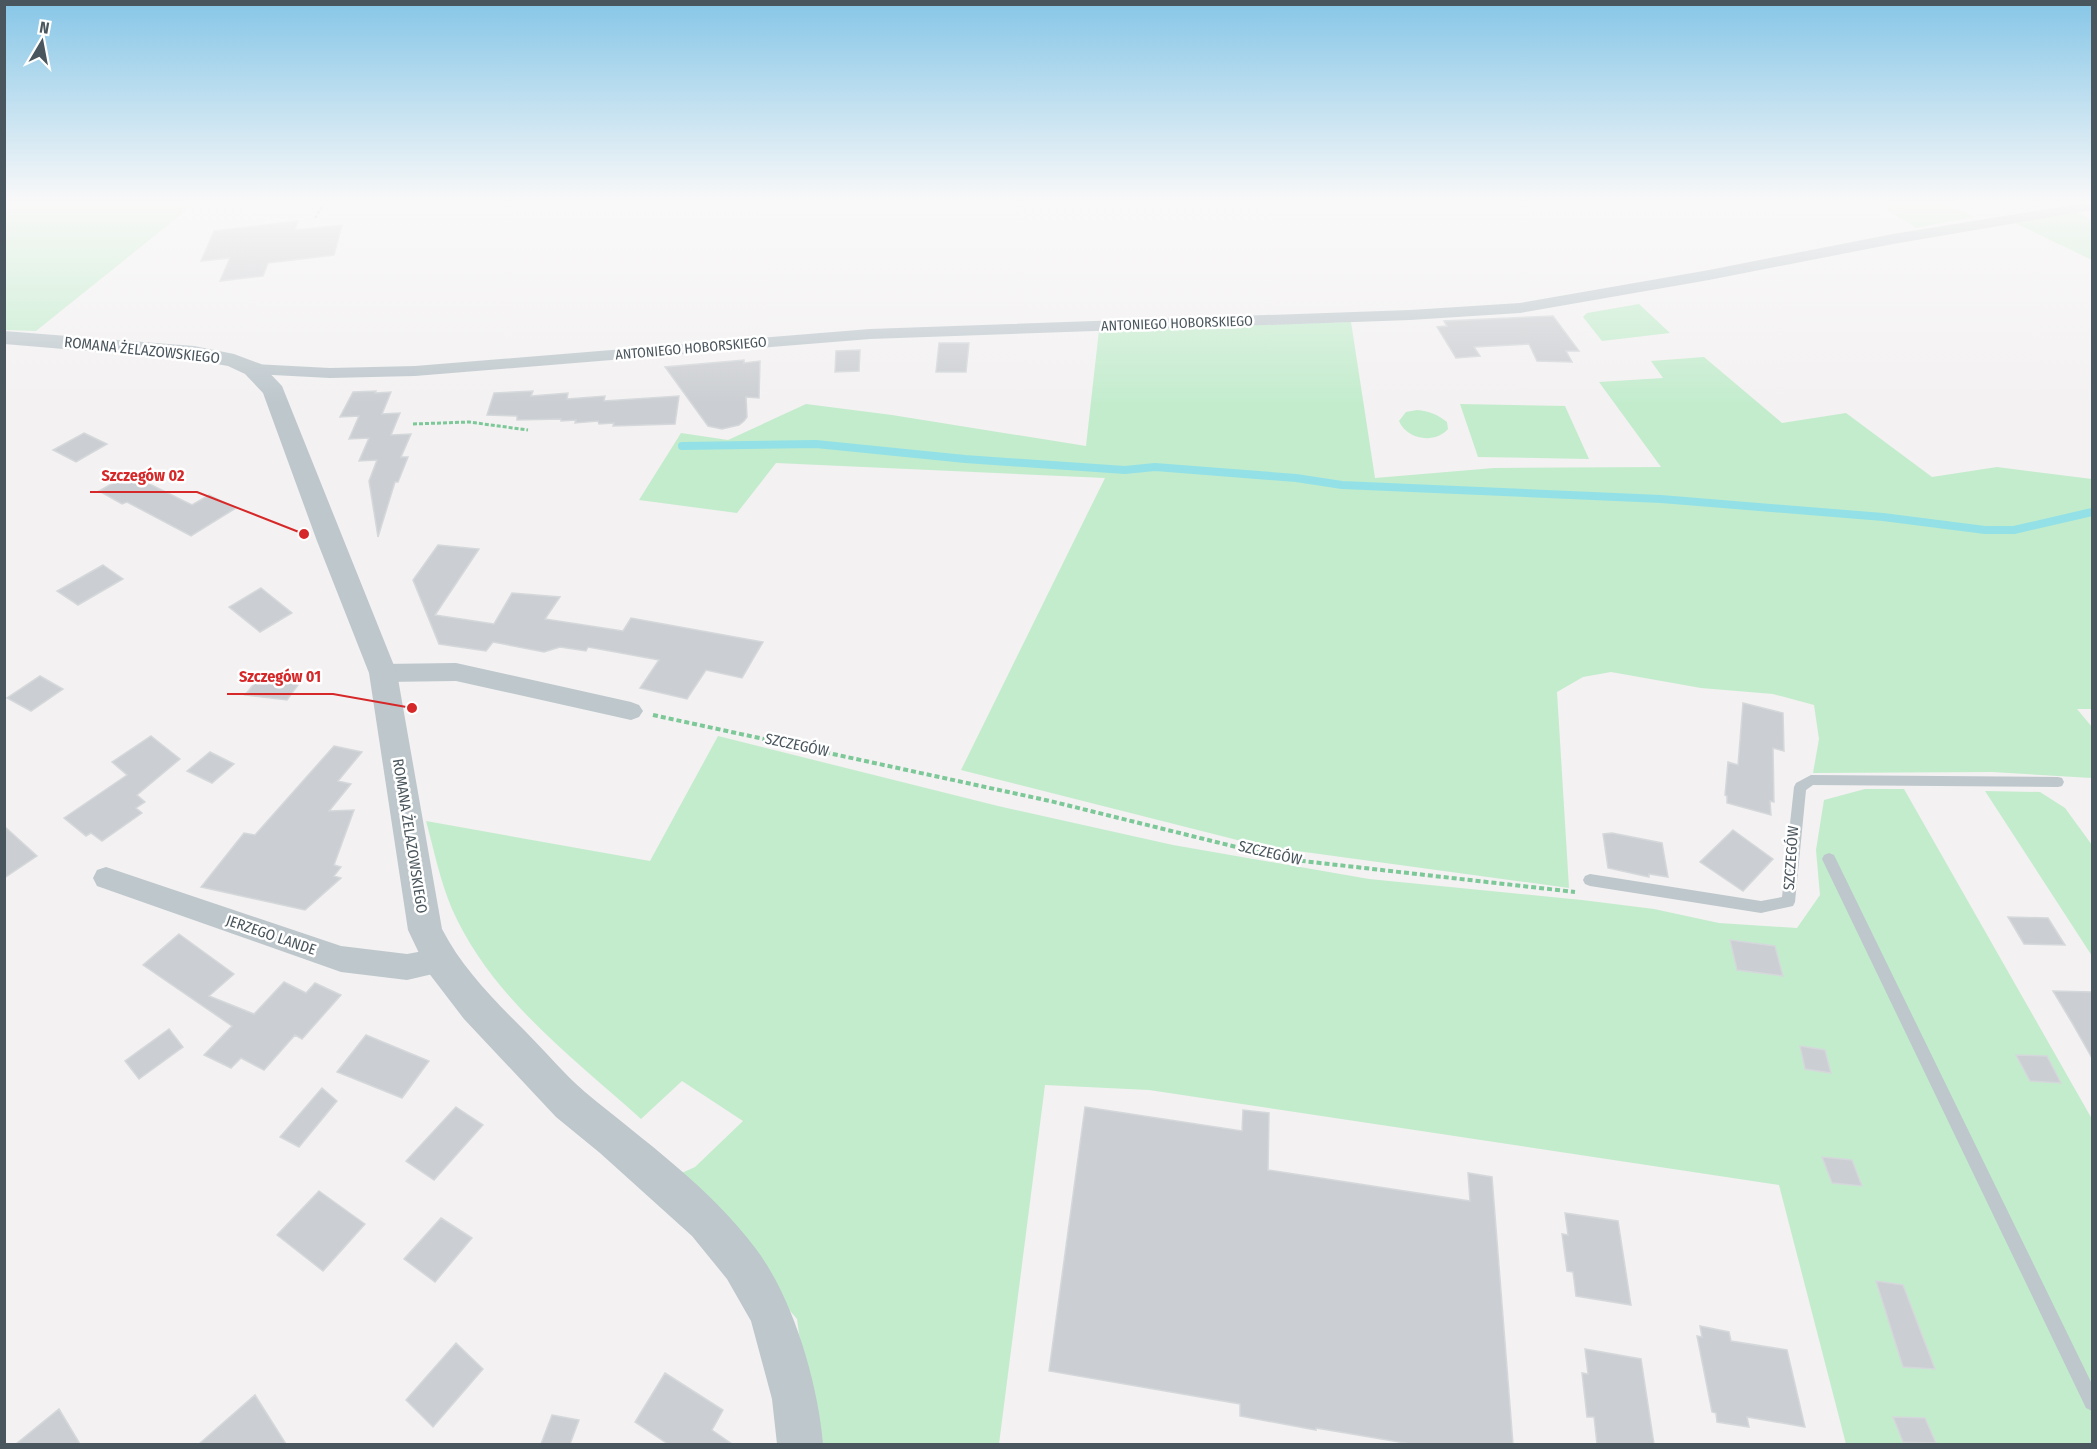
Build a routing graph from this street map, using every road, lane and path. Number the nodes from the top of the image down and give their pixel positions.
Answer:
1 (1743, 269) edge
2 (4, 337) edge
3 (253, 369) junction
4 (413, 424) dead end
5 (528, 430) dead end
6 (383, 673) junction
7 (631, 711) joint
8 (2058, 782) dead end
9 (1830, 859) dead end
10 (106, 878) dead end
11 (1590, 880) joint
12 (441, 961) junction
13 (2092, 1402) edge
14 (800, 1444) edge

1 - 3 street, ANTONIEGO HOBORSKIEGO
2 - 3 street, ROMANA ŻELAZOWSKIEGO
3 - 6 street, ROMANA ŻELAZOWSKIEGO
4 - 5 path
6 - 7 street
6 - 12 street, ROMANA ŻELAZOWSKIEGO
7 - 11 path, SZCZEGÓW
8 - 11 lane, SZCZEGÓW
9 - 13 lane
10 - 12 street, JERZEGO LANDE
12 - 14 street, ROMANA ŻELAZOWSKIEGO

